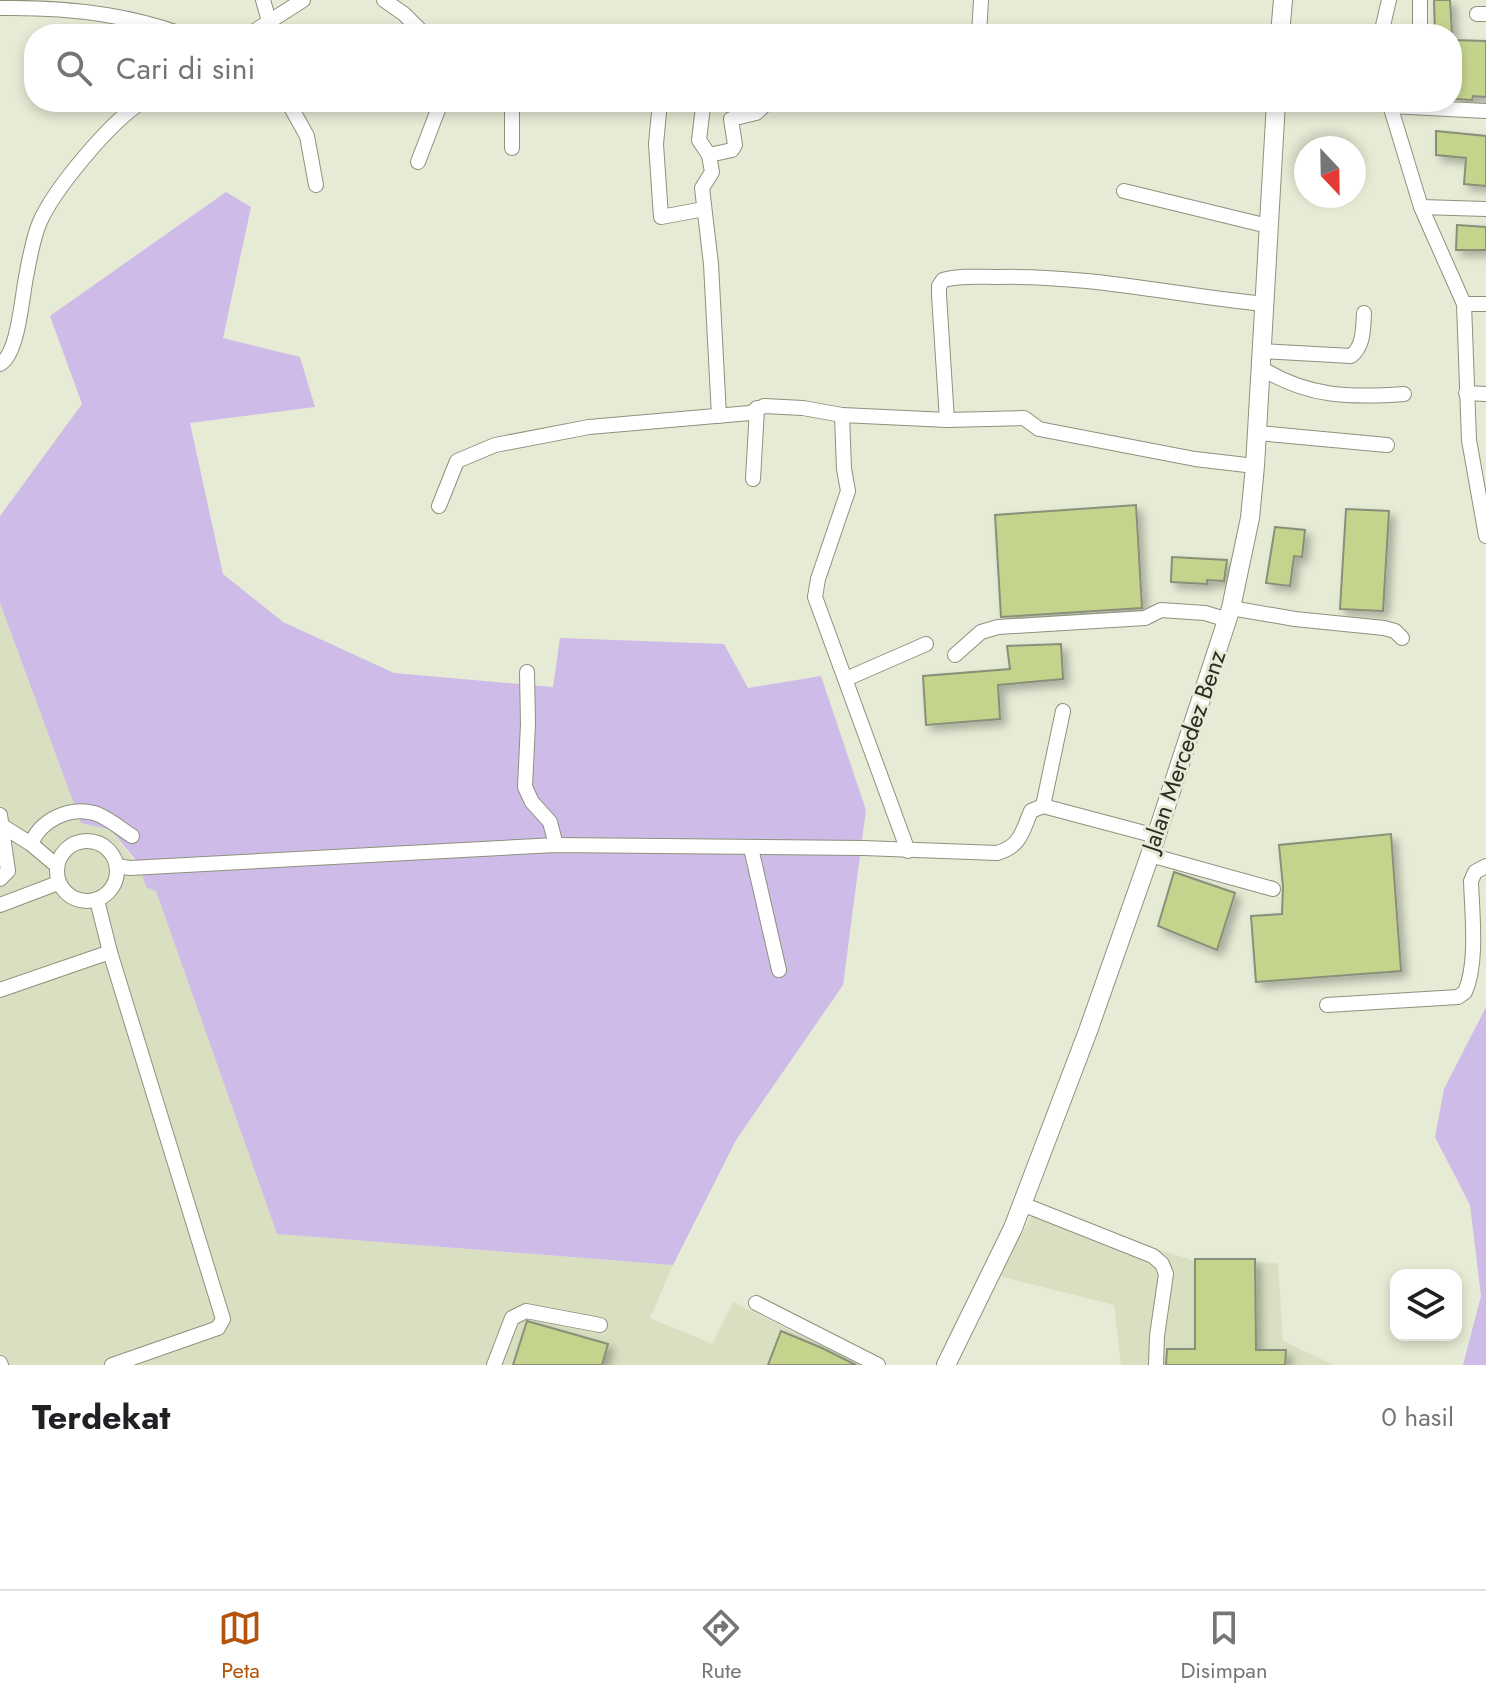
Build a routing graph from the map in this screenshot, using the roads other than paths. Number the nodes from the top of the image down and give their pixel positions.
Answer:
1 (263, 0) edge
2 (303, 0) edge
3 (384, 0) edge
4 (981, 0) edge
5 (1283, 0) edge
6 (1389, 0) edge
7 (1420, 0) edge
8 (0, 8) edge
9 (269, 21) junction
10 (148, 24) edge
11 (265, 24) edge
12 (414, 24) edge
13 (980, 24) edge
14 (1281, 24) edge
15 (1383, 24) edge
16 (1420, 24) edge
17 (1462, 109) edge
18 (1486, 111) edge
19 (129, 112) edge
20 (295, 112) edge
21 (437, 112) edge
22 (512, 112) edge
23 (659, 112) edge
24 (702, 112) edge
25 (757, 112) edge
26 (1275, 112) edge
27 (1392, 112) edge
28 (512, 148) dead end
29 (709, 155) junction
30 (418, 162) dead end
31 (316, 185) dead end
32 (1124, 191) dead end
33 (1421, 207) junction
34 (704, 209) junction
35 (1486, 209) edge
36 (1268, 226) junction
37 (1264, 304) junction
38 (1464, 304) junction
39 (1486, 304) edge
40 (1364, 313) dead end
41 (1261, 359) junction
42 (0, 364) edge
43 (1466, 393) junction
44 (1404, 394) dead end
45 (1486, 394) edge
46 (757, 408) junction
47 (842, 415) junction
48 (719, 416) junction
49 (947, 420) junction
50 (1258, 433) junction
51 (1387, 445) dead end
52 (1255, 466) junction
53 (753, 479) dead end
54 (1482, 488) edge
55 (439, 506) dead end
56 (1486, 536) edge
57 (1230, 614) junction
58 (1402, 638) dead end
59 (926, 644) dead end
60 (955, 655) dead end
61 (527, 672) dead end
62 (846, 679) junction
63 (1063, 711) dead end
64 (1043, 806) junction
65 (2, 821) edge
66 (132, 836) dead end
67 (1156, 836) junction
68 (31, 844) junction
69 (556, 845) junction
70 (751, 848) junction
71 (908, 851) junction
72 (1150, 855) junction
73 (56, 865) junction
74 (117, 866) junction
75 (1486, 866) edge
76 (0, 879) edge
77 (58, 883) junction
78 (1273, 889) dead end
79 (97, 900) junction
80 (0, 905) edge
81 (110, 952) junction
82 (779, 970) dead end
83 (0, 990) edge
84 (1327, 1005) dead end
85 (1022, 1204) junction
86 (756, 1303) dead end
87 (600, 1325) dead end
88 (112, 1365) edge
89 (494, 1365) edge
90 (878, 1365) edge
91 (946, 1365) edge
92 (1156, 1365) edge

1 - 9 street
2 - 9 street
3 - 12 street
4 - 13 street
5 - 14 main road
6 - 15 street
7 - 16 street
8 - 10 street
9 - 11 street
17 - 18 street
19 - 42 street
20 - 31 street
21 - 30 street
22 - 28 street
23 - 34 street
24 - 29 street
25 - 29 street
26 - 36 main road, Jalan Mercedez Benz
27 - 33 street
29 - 34 street
32 - 36 street
33 - 35 street
33 - 38 street
34 - 48 street
36 - 37 main road, Jalan Mercedez Benz
37 - 41 main road, Jalan Mercedez Benz
37 - 49 street
38 - 39 street
38 - 43 street
40 - 41 street
41 - 44 street
41 - 50 main road, Jalan Mercedez Benz
43 - 45 street
43 - 54 street
46 - 47 street
46 - 48 street
46 - 53 street
47 - 49 street
47 - 62 street
48 - 55 street
49 - 52 street
50 - 51 street
50 - 52 main road, Jalan Mercedez Benz
52 - 57 main road, Jalan Mercedez Benz
54 - 56 street
57 - 58 street
57 - 60 street
57 - 67 main road, Jalan Mercedez Benz
59 - 62 street
61 - 69 street
62 - 71 street
63 - 64 street
64 - 67 street
64 - 71 street
65 - 68 street
65 - 76 street
66 - 68 street
67 - 72 main road, Jalan Mercedez Benz
68 - 73 street
69 - 70 street
69 - 74 street
70 - 71 street
70 - 82 street
72 - 78 street
72 - 85 main road, Jalan Mercedez Benz
73 - 74 street
73 - 77 street
74 - 79 street
75 - 84 street
77 - 79 street
77 - 80 street
79 - 81 street
81 - 83 street
81 - 88 street
85 - 91 main road, Jalan Mercedez Benz
85 - 92 street
86 - 90 street
87 - 89 street

